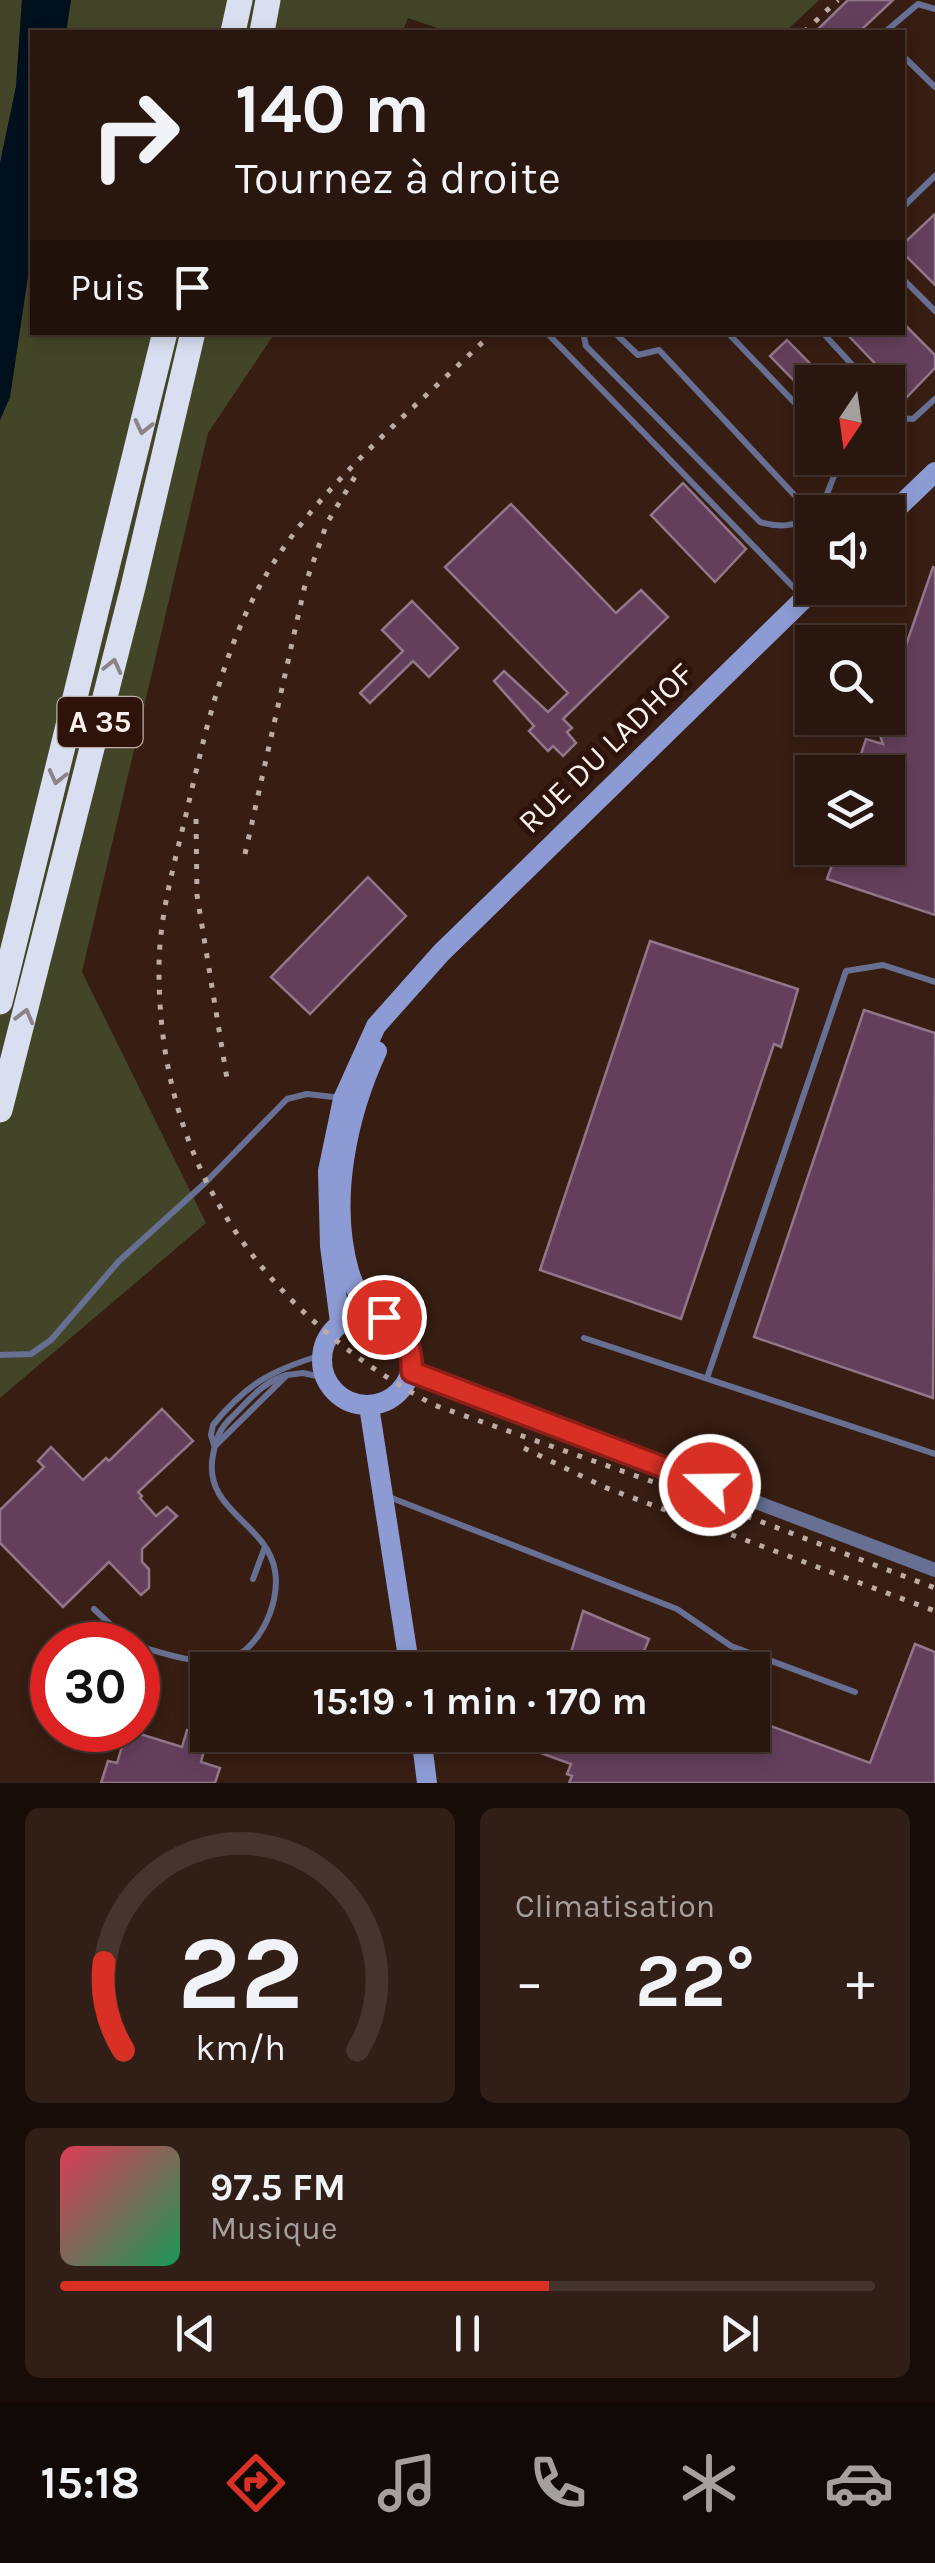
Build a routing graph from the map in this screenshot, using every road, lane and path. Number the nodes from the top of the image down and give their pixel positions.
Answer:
1 (240, 0) edge
2 (268, 0) edge
3 (935, 9) edge
4 (233, 30) edge
5 (262, 30) edge
6 (887, 30) edge
7 (905, 58) edge
8 (935, 87) edge
9 (935, 176) edge
10 (905, 205) edge
11 (905, 281) edge
12 (935, 311) edge
13 (164, 335) edge
14 (192, 335) edge
15 (549, 335) edge
16 (584, 335) edge
17 (617, 335) edge
18 (731, 335) edge
19 (825, 335) edge
20 (852, 365) edge
21 (935, 399) edge
22 (795, 403) edge
23 (905, 419) edge
24 (935, 472) edge
25 (795, 496) edge
26 (905, 501) edge
27 (795, 525) edge
28 (795, 579) edge
29 (797, 605) edge
30 (441, 953) junction
31 (935, 982) edge
32 (0, 1002) edge
33 (344, 1099) junction
34 (0, 1110) edge
35 (367, 1314) junction
36 (340, 1322) junction
37 (584, 1338) dead end
38 (0, 1355) edge
39 (322, 1355) junction
40 (412, 1372) junction
41 (326, 1378) junction
42 (706, 1378) junction
43 (369, 1406) junction
44 (214, 1447) junction
45 (935, 1454) edge
46 (383, 1494) junction
47 (265, 1546) junction
48 (935, 1570) edge
49 (253, 1579) dead end
50 (94, 1609) dead end
51 (108, 1622) edge
52 (160, 1652) edge
53 (407, 1652) edge
54 (855, 1692) dead end
55 (423, 1752) edge
56 (426, 1783) edge

1 - 4 highway
2 - 5 highway
3 - 6 lane
7 - 8 lane
9 - 10 lane
11 - 12 lane
13 -> 32 highway, A 35
34 -> 14 highway, A 35
15 - 28 lane
16 - 27 lane
17 - 25 lane
18 - 22 lane
19 - 20 lane
21 - 23 lane
24 - 26 main road
29 - 30 main road, RUE DU LADHOF
30 - 33 main road, RUE DU LADHOF
30 - 35 main road, RUE DU LADHOF
31 - 42 lane
33 - 36 main road, RUE DU LADHOF
33 - 38 lane
35 - 36 main road
35 - 40 main road
36 - 39 main road
37 - 42 lane
39 - 41 main road
39 - 44 lane
40 - 43 main road
40 - 48 street
41 - 43 main road
41 - 44 lane
42 - 45 lane
43 - 46 main road
44 - 47 lane
46 - 53 main road
46 - 54 lane
47 - 49 lane
47 - 52 lane
50 - 51 lane
55 - 56 main road

